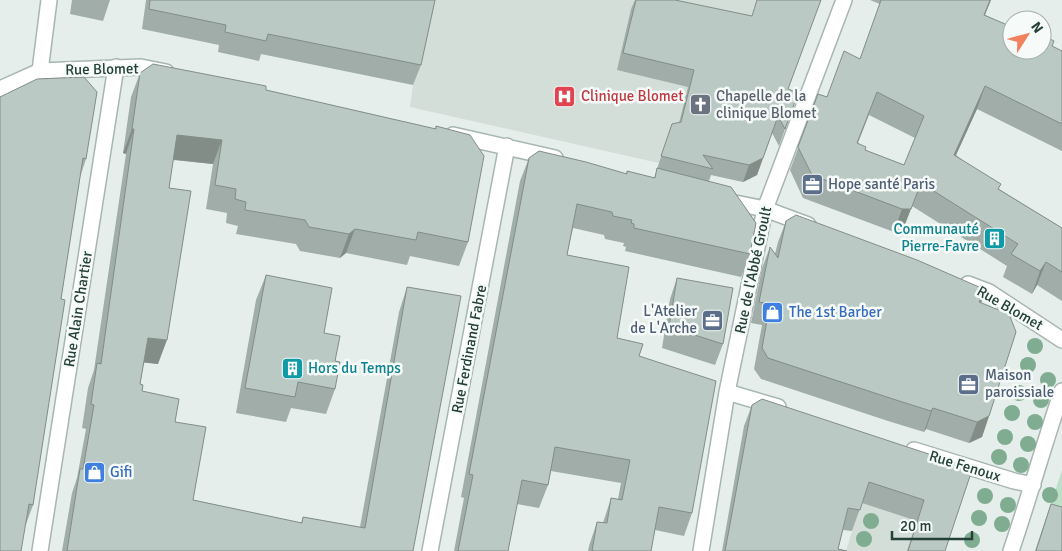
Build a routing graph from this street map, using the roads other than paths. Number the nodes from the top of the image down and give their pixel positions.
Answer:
1 (49, 0) edge
2 (844, 0) edge
3 (116, 67) junction
4 (40, 71) junction
5 (180, 75) edge
6 (0, 89) edge
7 (440, 132) edge
8 (507, 146) junction
9 (565, 160) edge
10 (714, 198) edge
11 (765, 209) junction
12 (823, 231) edge
13 (952, 279) edge
14 (1062, 340) edge
15 (1062, 391) edge
16 (726, 392) junction
17 (790, 411) edge
18 (902, 446) edge
19 (1033, 485) junction
20 (40, 551) edge
21 (430, 551) edge
22 (702, 551) edge
23 (1011, 551) edge

1 - 4 street
2 - 11 street, Rue de l'Abbé Groult
3 - 4 street, Rue Blomet
3 - 5 street, Rue Blomet
3 - 20 street, Rue Alain Chartier
4 - 6 street, Rue Blomet
7 - 8 street
8 - 9 street
8 - 21 street, Rue Ferdinand Fabre
10 - 11 street
11 - 12 street
11 - 16 street, Rue de l'Abbé Groult
13 - 14 street, Rue Blomet
15 - 19 street
16 - 17 street
16 - 22 street, Rue de l'Abbé Groult
18 - 19 street, Rue Fenoux
19 - 23 street

